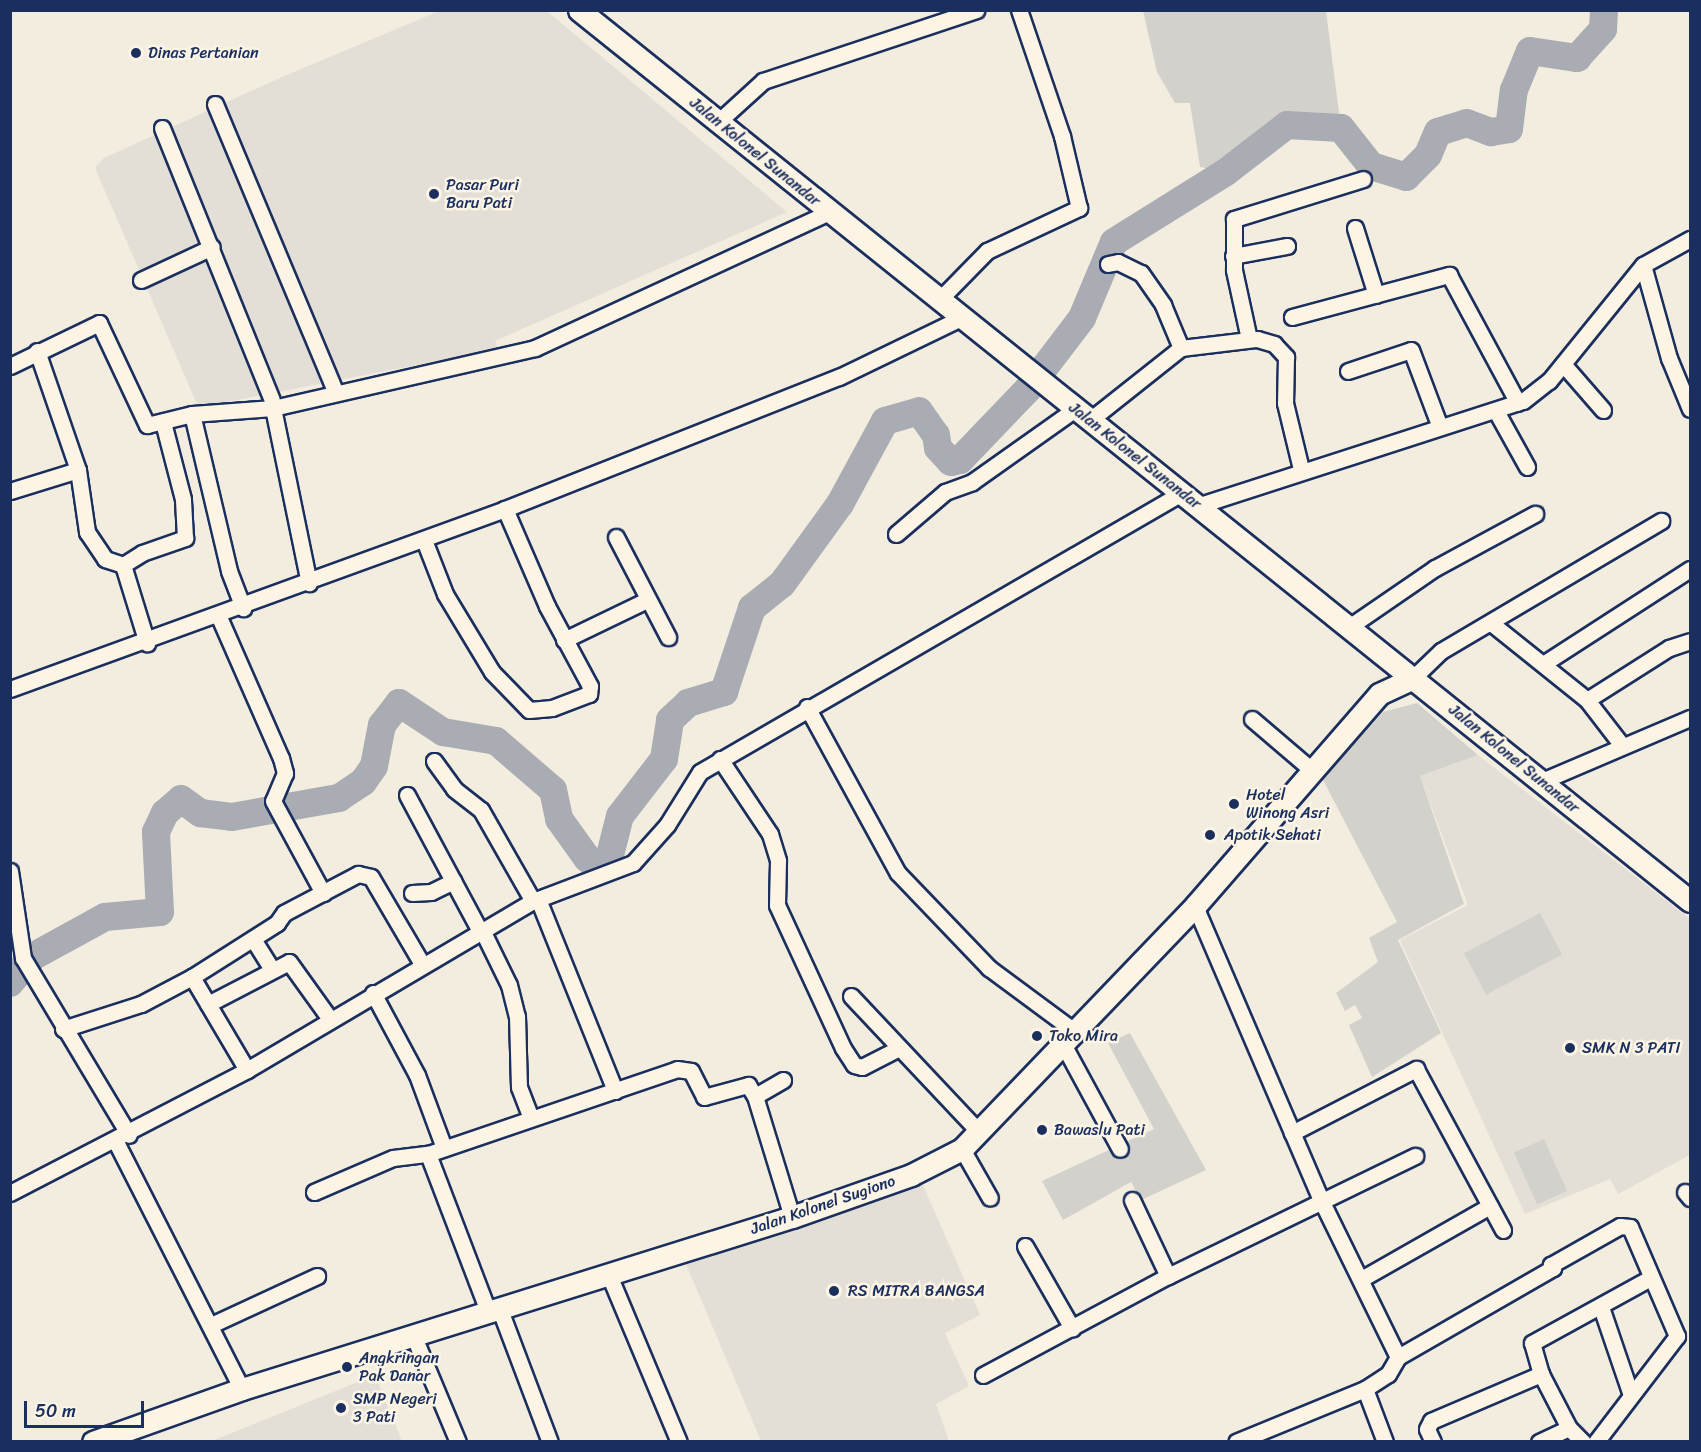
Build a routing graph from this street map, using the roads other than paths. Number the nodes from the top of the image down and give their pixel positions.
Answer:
1 (579, 10) edge
2 (976, 10) edge
3 (1018, 10) edge
4 (215, 104) dead end
5 (718, 122) junction
6 (162, 128) dead end
7 (1363, 179) dead end
8 (829, 212) junction
9 (1355, 228) dead end
10 (1690, 239) edge
11 (1287, 246) dead end
12 (212, 247) junction
13 (1233, 256) junction
14 (1119, 264) dead end
15 (1643, 265) junction
16 (141, 280) dead end
17 (1376, 295) junction
18 (939, 300) junction
19 (1292, 317) dead end
20 (961, 318) junction
21 (1250, 339) junction
22 (1181, 348) junction
23 (37, 351) junction
24 (1563, 364) junction
25 (10, 366) edge
26 (1348, 371) dead end
27 (334, 388) dead end
28 (1518, 403) junction
29 (273, 404) junction
30 (1690, 409) edge
31 (1603, 410) dead end
32 (1496, 411) junction
33 (192, 414) junction
34 (1083, 415) junction
35 (164, 422) junction
36 (1440, 427) junction
37 (1527, 467) dead end
38 (1300, 469) junction
39 (78, 470) junction
40 (10, 491) edge
41 (1188, 500) junction
42 (505, 509) junction
43 (1535, 514) dead end
44 (1661, 521) dead end
45 (896, 534) dead end
46 (616, 537) dead end
47 (424, 540) junction
48 (123, 565) junction
49 (1690, 569) edge
50 (309, 583) junction
51 (647, 600) junction
52 (243, 608) junction
53 (219, 617) junction
54 (1491, 623) junction
55 (1349, 627) junction
56 (668, 637) dead end
57 (564, 640) junction
58 (1690, 641) edge
59 (147, 643) junction
60 (1383, 655) junction
61 (1543, 664) junction
62 (1413, 678) junction
63 (10, 689) edge
64 (1379, 694) junction
65 (1587, 700) junction
66 (807, 707) junction
67 (1690, 718) edge
68 (1252, 719) dead end
69 (1621, 744) junction
70 (720, 759) junction
71 (434, 761) dead end
72 (1314, 772) junction
73 (1542, 782) junction
74 (407, 795) dead end
75 (10, 871) edge
76 (454, 881) junction
77 (323, 893) junction
78 (412, 893) dead end
79 (536, 900) junction
80 (1690, 901) edge
81 (1195, 906) junction
82 (482, 933) junction
83 (253, 939) junction
84 (422, 964) junction
85 (272, 969) junction
86 (192, 978) junction
87 (373, 993) junction
88 (852, 996) dead end
89 (208, 1004) junction
90 (330, 1019) junction
91 (63, 1029) junction
92 (1070, 1039) junction
93 (898, 1048) junction
94 (247, 1070) junction
95 (783, 1080) dead end
96 (615, 1091) junction
97 (755, 1096) junction
98 (531, 1118) junction
99 (980, 1133) junction
100 (1292, 1133) junction
101 (122, 1138) junction
102 (444, 1148) junction
103 (962, 1149) junction
104 (1120, 1149) dead end
105 (428, 1154) junction
106 (1414, 1155) dead end
107 (10, 1192) edge
108 (314, 1192) dead end
109 (990, 1198) dead end
110 (1132, 1200) dead end
111 (1322, 1200) junction
112 (1490, 1206) junction
113 (792, 1217) junction
114 (1503, 1230) dead end
115 (1025, 1246) dead end
116 (609, 1275) junction
117 (317, 1276) dead end
118 (1168, 1276) junction
119 (1363, 1278) junction
120 (1650, 1278) junction
121 (1601, 1307) junction
122 (495, 1312) junction
123 (211, 1325) junction
124 (1072, 1328) junction
125 (414, 1337) junction
126 (1398, 1357) junction
127 (1541, 1374) junction
128 (983, 1375) dead end
129 (242, 1389) junction
130 (1365, 1389) junction
131 (1631, 1395) junction
132 (1569, 1428) junction
133 (93, 1442) edge
134 (458, 1442) edge
135 (550, 1442) edge
136 (679, 1442) edge
137 (1236, 1442) edge
138 (1385, 1442) edge
139 (1433, 1442) edge
140 (1539, 1442) edge
141 (1583, 1442) edge
142 (1596, 1442) edge

1 - 5 main road, Jalan Kolonel Sunandar
2 - 5 street
3 - 18 street
4 - 27 street
5 - 8 main road, Jalan Kolonel Sunandar
6 - 12 street
7 - 13 street
8 - 18 main road, Jalan Kolonel Sunandar
8 - 29 street
9 - 17 street
10 - 15 street
11 - 13 street
12 - 16 street
12 - 29 street
13 - 21 street
14 - 22 street
15 - 24 street
15 - 30 street
17 - 19 street
17 - 28 street
18 - 20 main road, Jalan Kolonel Sunandar
20 - 34 main road, Jalan Kolonel Sunandar
20 - 42 street
21 - 22 street
21 - 38 street
22 - 34 street
23 - 25 street
23 - 35 street
23 - 39 street
24 - 28 street
24 - 31 street
26 - 36 street
28 - 32 street
29 - 33 street
29 - 50 street
32 - 36 street
32 - 37 street
33 - 35 street
33 - 52 street
34 - 41 main road, Jalan Kolonel Sunandar
34 - 45 street
35 - 48 street
36 - 38 street
38 - 41 street
39 - 40 street
39 - 48 street
41 - 55 main road, Jalan Kolonel Sunandar
41 - 66 street
42 - 47 street
42 - 57 street
43 - 55 street
44 - 54 street
46 - 51 street
47 - 50 street
47 - 57 street
48 - 59 street
49 - 61 street
50 - 52 street
51 - 56 street
51 - 57 street
52 - 53 street
53 - 59 street
53 - 77 street
54 - 61 street
54 - 62 street
55 - 60 main road, Jalan Kolonel Sunandar
58 - 65 street
59 - 63 street
60 - 62 main road, Jalan Kolonel Sunandar
60 - 64 main road
61 - 65 street
62 - 64 main road, Jalan Kolonel Sugiono
62 - 73 main road, Jalan Kolonel Sunandar
64 - 72 main road, Jalan Kolonel Sugiono
65 - 69 street
66 - 70 street
66 - 92 street
67 - 69 street
68 - 72 street
69 - 73 street
70 - 79 street
70 - 93 street
71 - 79 street
72 - 81 main road, Jalan Kolonel Sugiono
73 - 80 main road, Jalan Kolonel Sunandar
74 - 76 street
75 - 91 street
76 - 78 street
76 - 82 street
77 - 83 street
77 - 84 street
79 - 82 street
79 - 96 street
81 - 92 main road, Jalan Kolonel Sugiono
81 - 100 street
82 - 84 street
82 - 98 street
83 - 85 street
83 - 86 street
84 - 87 street
85 - 89 street
85 - 90 street
86 - 89 street
86 - 91 street
87 - 90 street
87 - 102 street
88 - 93 street
89 - 94 street
90 - 94 street
91 - 101 street
92 - 99 main road, Jalan Kolonel Sugiono
92 - 104 street
93 - 99 street
94 - 101 street
95 - 97 street
96 - 97 street
96 - 98 street
97 - 113 street
98 - 102 street
99 - 103 main road, Jalan Kolonel Sugiono
100 - 111 street
100 - 112 street
101 - 107 street
101 - 123 street
102 - 105 street
103 - 109 street
103 - 113 main road, Jalan Kolonel Sugiono
105 - 108 street
105 - 122 street
106 - 111 street
110 - 118 street
111 - 118 street
111 - 119 street
112 - 114 street
112 - 119 street
113 - 116 main road, Jalan Kolonel Sugiono
115 - 124 street
116 - 122 main road, Jalan Kolonel Sugiono
116 - 136 street
117 - 123 street
118 - 124 street
119 - 126 street
120 - 121 street
120 - 126 street
120 - 131 street
121 - 127 street
121 - 131 street
122 - 125 main road, Jalan Kolonel Sugiono
122 - 135 street
123 - 129 street
124 - 128 street
125 - 129 main road, Jalan Kolonel Sugiono
125 - 134 street
126 - 130 street
127 - 132 street
127 - 139 street
129 - 133 main road, Jalan Kolonel Sugiono
130 - 137 street
130 - 138 street
131 - 142 street
132 - 140 street
132 - 141 street

